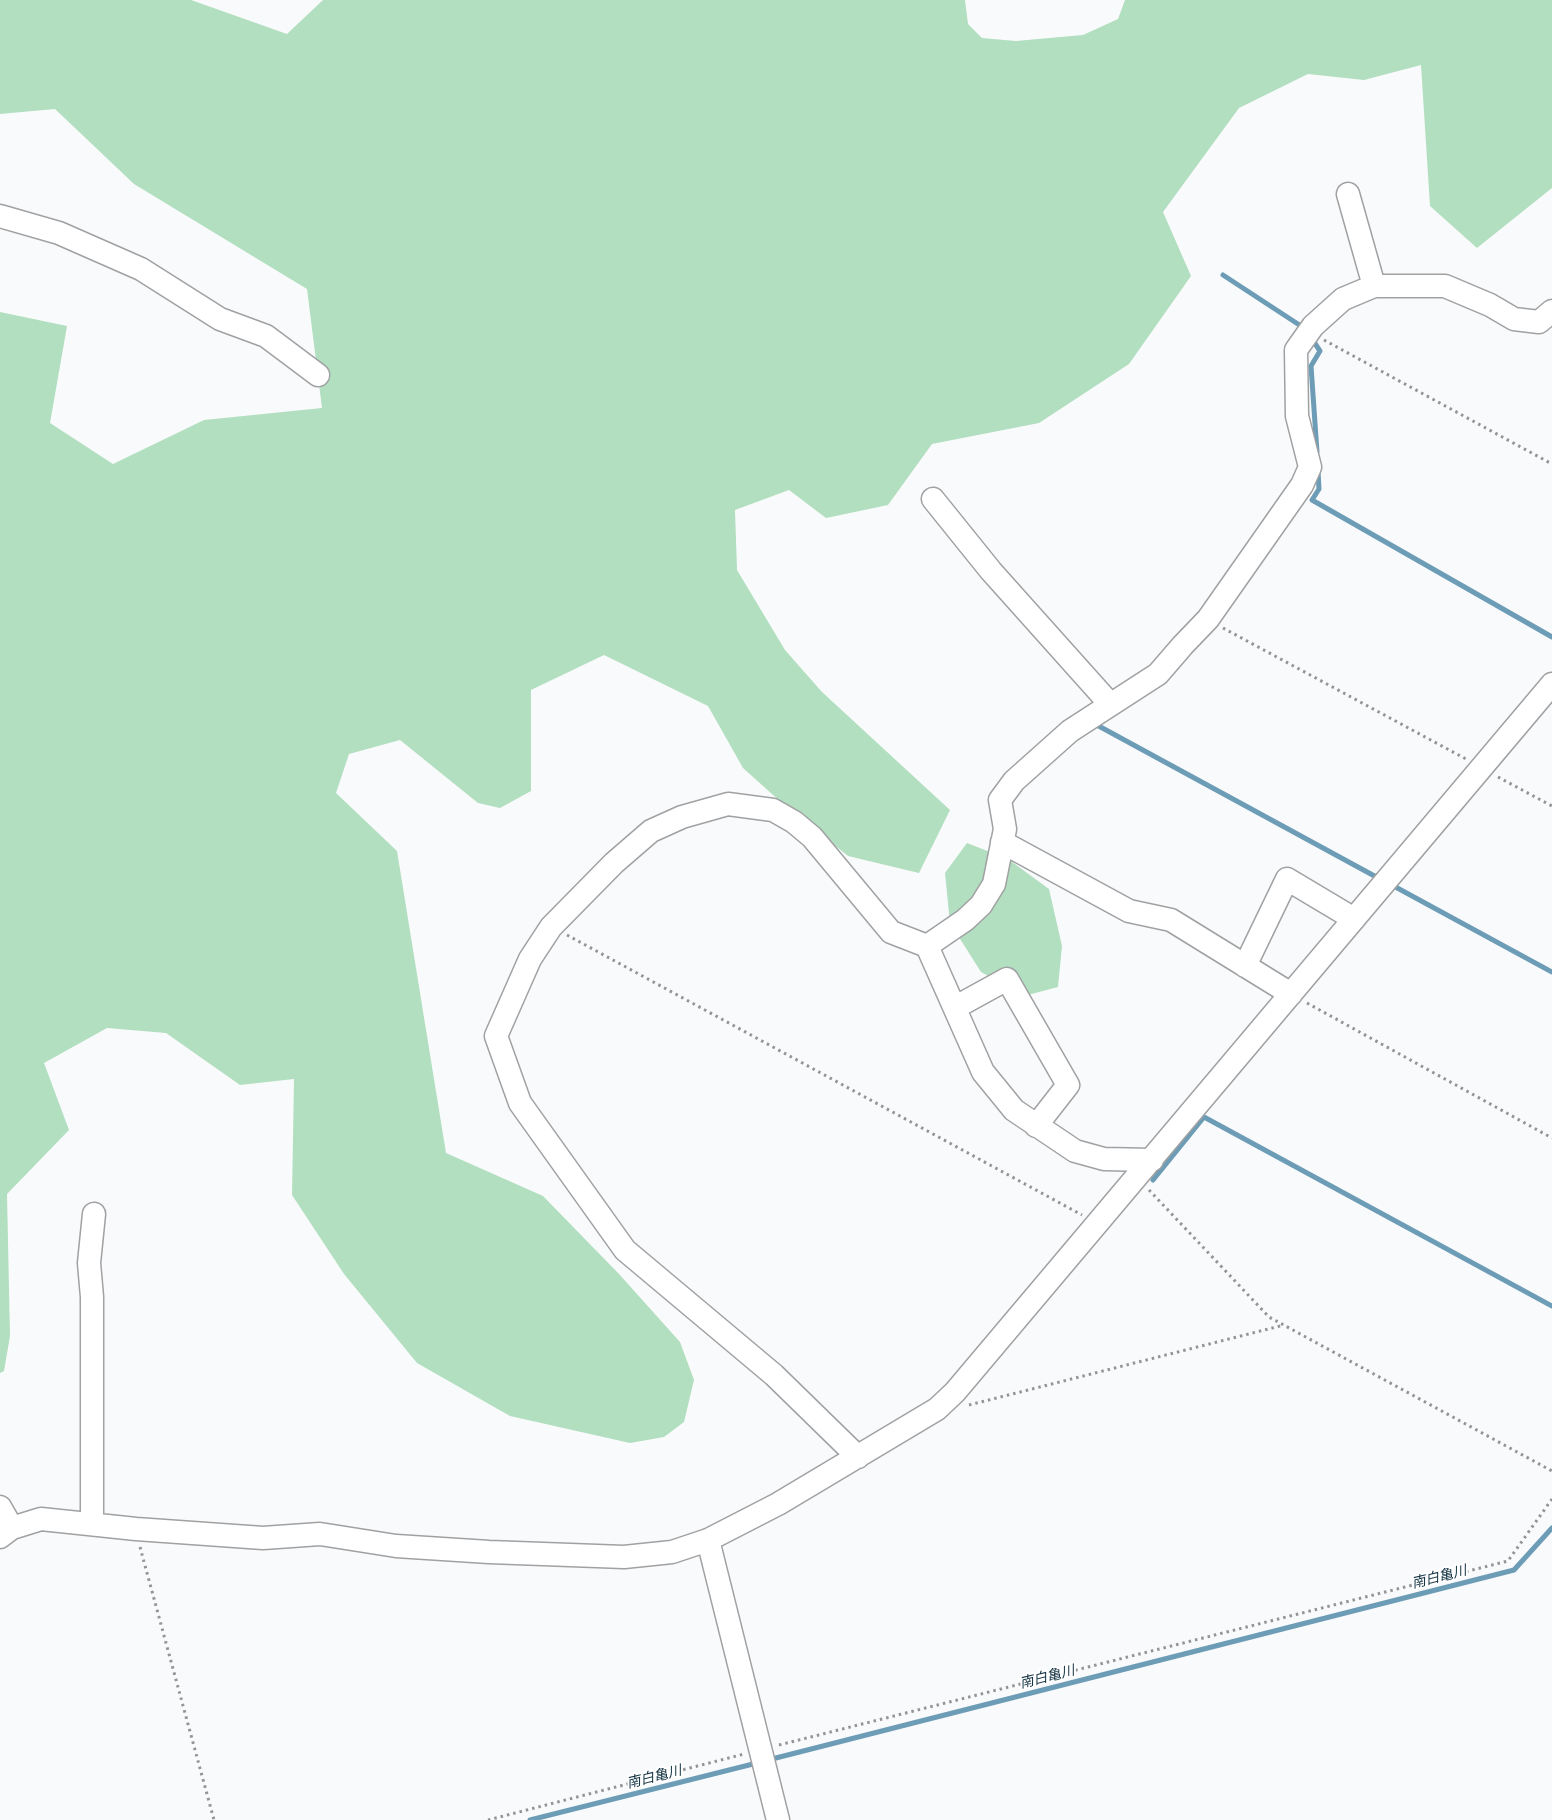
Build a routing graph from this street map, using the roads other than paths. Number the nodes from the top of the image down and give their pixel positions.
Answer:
1 (1348, 194) dead end
2 (0, 216) edge
3 (1374, 286) junction
4 (1552, 311) edge
5 (318, 374) dead end
6 (933, 499) dead end
7 (1552, 684) edge
8 (1110, 704) junction
9 (1002, 842) junction
10 (1354, 919) junction
11 (927, 946) junction
12 (1245, 966) junction
13 (1290, 994) junction
14 (956, 1007) junction
15 (1036, 1126) junction
16 (1152, 1160) junction
17 (94, 1214) dead end
18 (858, 1457) junction
19 (0, 1507) edge
20 (92, 1524) junction
21 (6, 1533) edge
22 (708, 1540) junction
23 (778, 1820) edge

1 - 3 street
2 - 5 street
3 - 4 street
3 - 8 street
6 - 8 street
7 - 10 street
8 - 9 street
9 - 11 street
9 - 12 street
10 - 12 street
10 - 13 street
11 - 14 street
11 - 18 street
12 - 13 street
13 - 16 street
14 - 15 street
14 - 15 street
15 - 16 street
16 - 18 street
17 - 20 street
18 - 22 street
19 - 21 street
20 - 21 street
20 - 22 street
22 - 23 street

